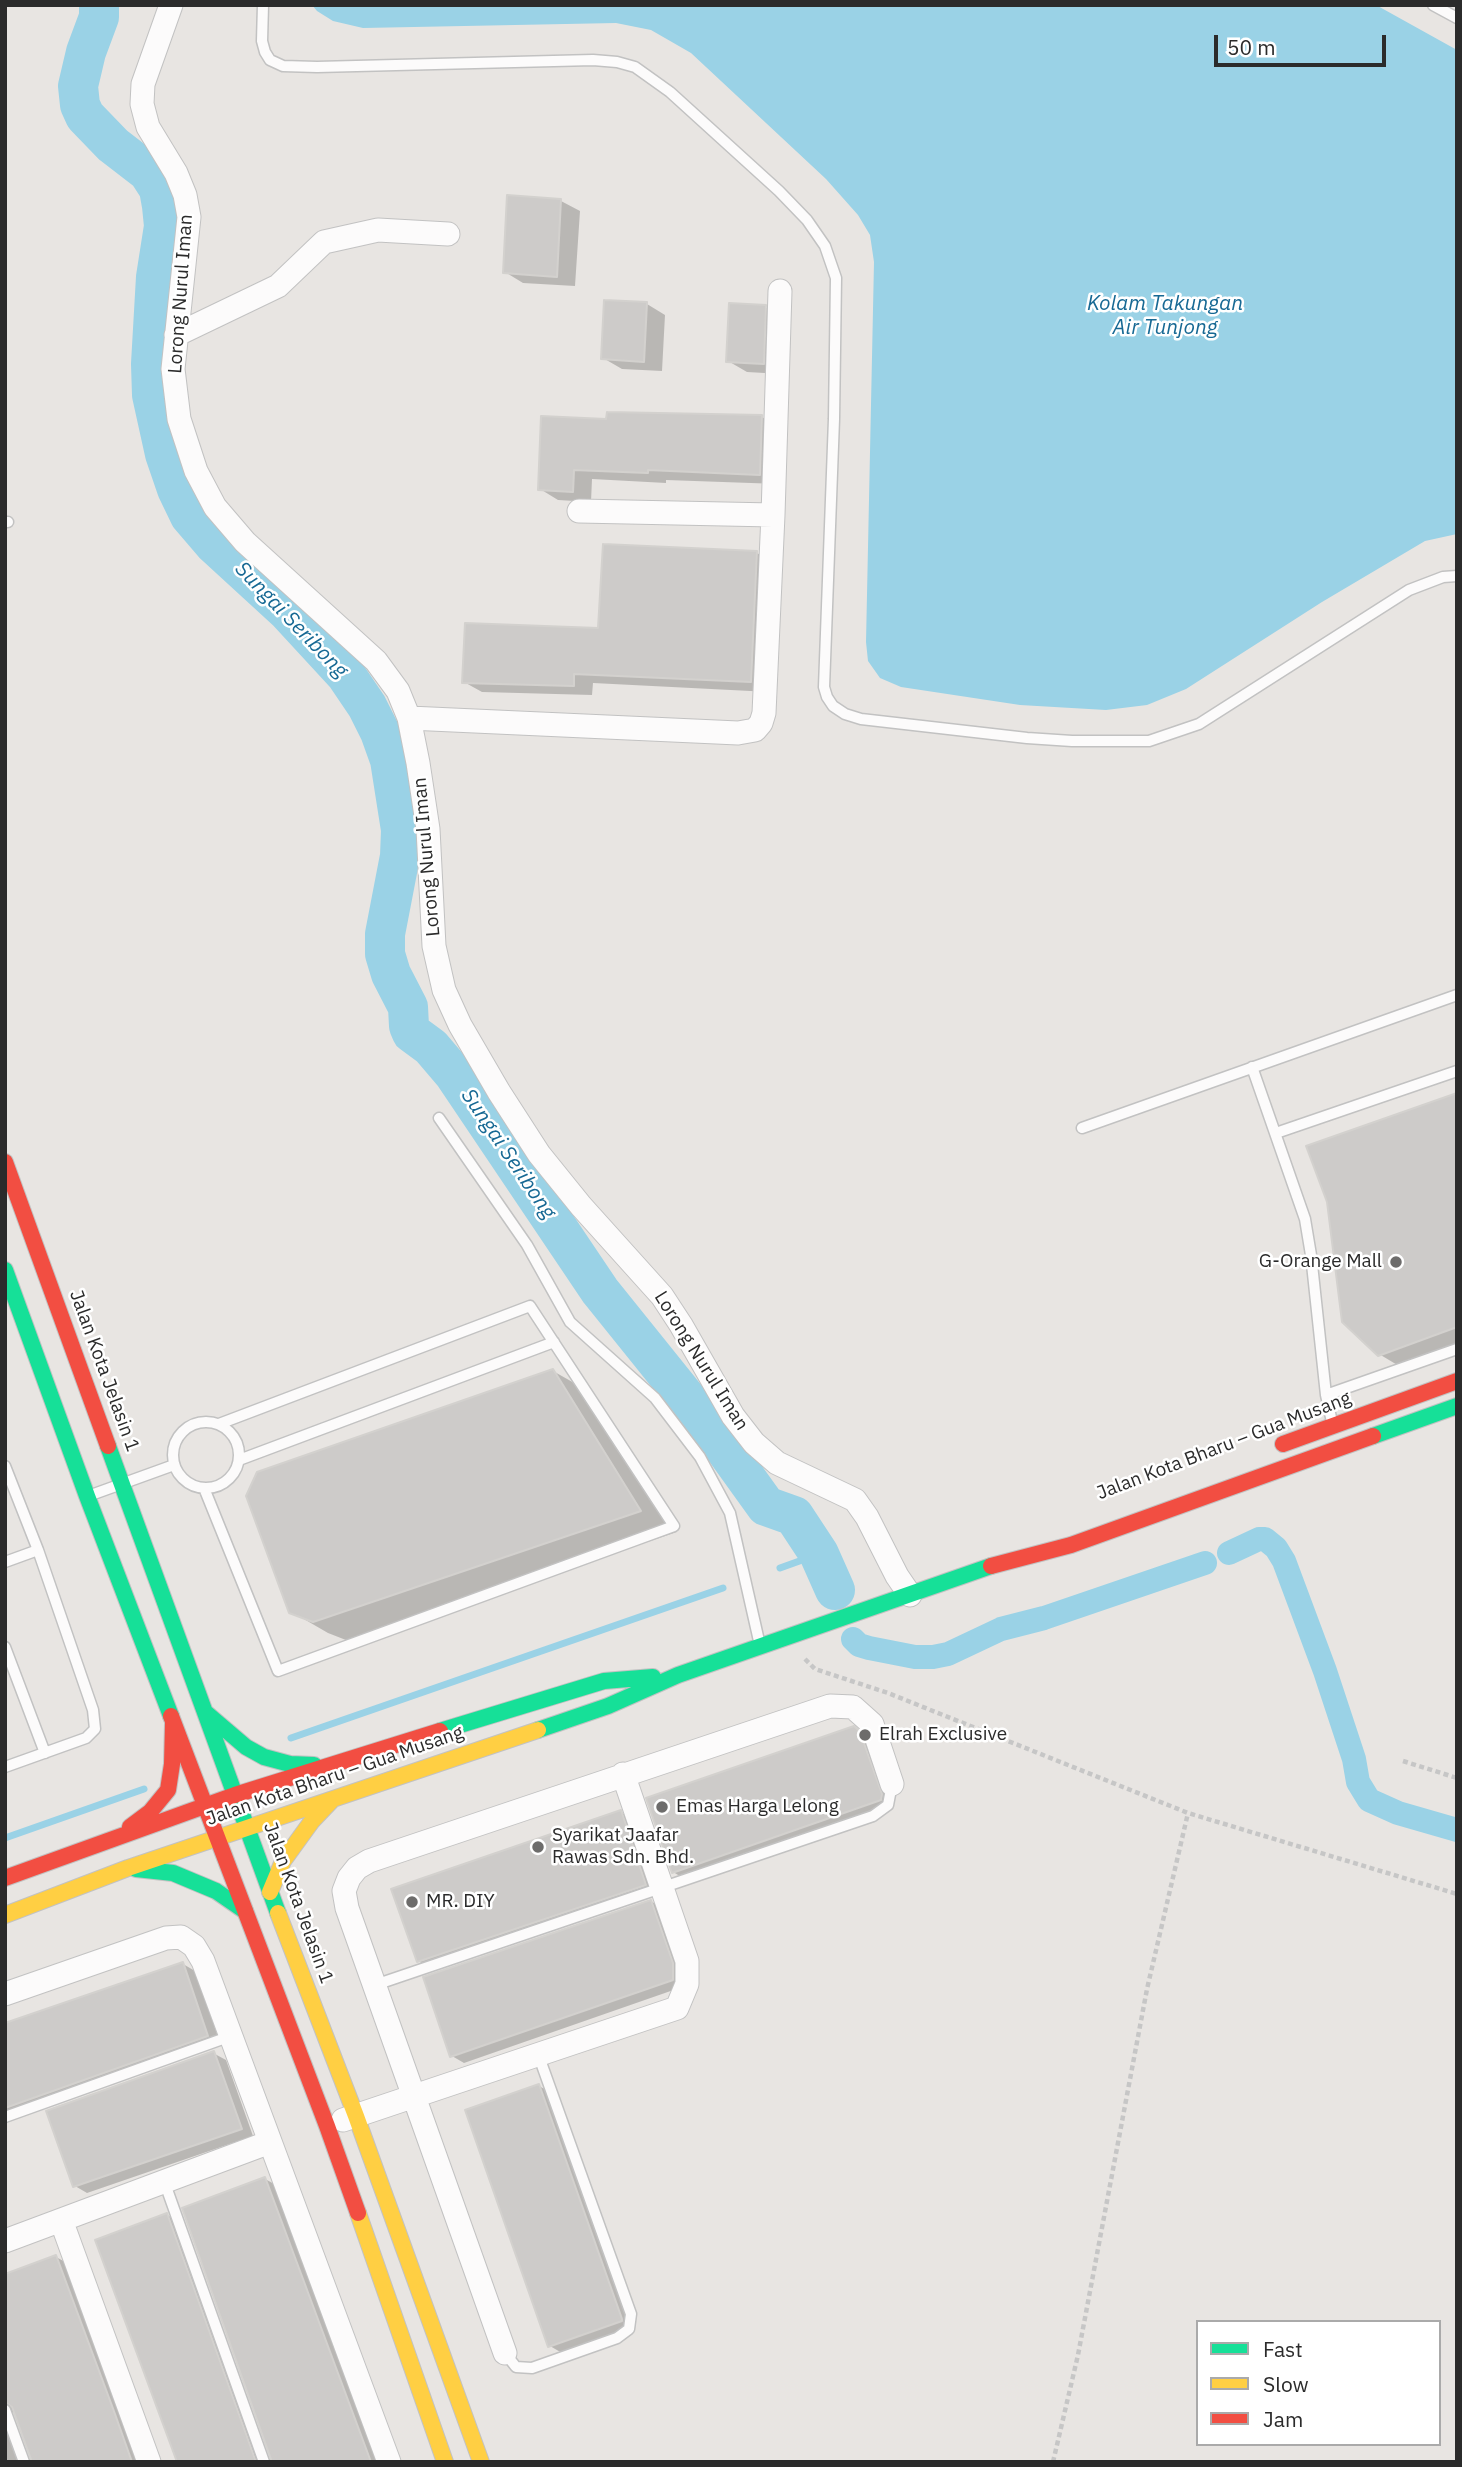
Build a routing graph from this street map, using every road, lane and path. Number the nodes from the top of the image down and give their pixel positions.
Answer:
1 (171, 5) edge
2 (263, 5) edge
3 (1433, 5) edge
4 (1457, 18) edge
5 (447, 234) dead end
6 (780, 291) dead end
7 (176, 335) junction
8 (579, 511) dead end
9 (773, 514) junction
10 (1457, 576) edge
11 (409, 718) junction
12 (1457, 995) edge
13 (1252, 1067) junction
14 (1457, 1071) edge
15 (439, 1118) dead end
16 (1082, 1128) dead end
17 (1276, 1133) junction
18 (5, 1162) edge
19 (5, 1270) edge
20 (12, 1309) edge
21 (554, 1342) junction
22 (1457, 1349) edge
23 (1457, 1381) edge
24 (1386, 1390) junction
25 (1326, 1395) junction
26 (1457, 1406) edge
27 (219, 1424) junction
28 (1332, 1424) junction
29 (1400, 1426) junction
30 (1338, 1448) junction
31 (1269, 1449) dead end
32 (239, 1460) junction
33 (5, 1465) edge
34 (174, 1465) junction
35 (122, 1483) junction
36 (204, 1488) junction
37 (87, 1496) junction
38 (1081, 1524) dead end
39 (38, 1550) junction
40 (1010, 1559) junction
41 (5, 1562) edge
42 (910, 1595) junction
43 (796, 1636) junction
44 (5, 1647) edge
45 (761, 1647) junction
46 (678, 1675) junction
47 (205, 1712) junction
48 (173, 1723) junction
49 (45, 1753) junction
50 (1403, 1761) dead end
51 (327, 1765) junction
52 (5, 1767) edge
53 (623, 1774) junction
54 (1457, 1778) edge
55 (892, 1784) joint
56 (235, 1795) junction
57 (336, 1797) junction
58 (204, 1806) junction
59 (1188, 1813) junction
60 (248, 1828) junction
61 (116, 1837) junction
62 (216, 1839) junction
63 (128, 1868) junction
64 (5, 1878) edge
65 (662, 1887) junction
66 (270, 1892) junction
67 (1457, 1894) edge
68 (245, 1911) junction
69 (5, 1915) edge
70 (375, 1985) junction
71 (5, 1994) edge
72 (231, 2036) junction
73 (538, 2054) junction
74 (415, 2096) junction
75 (356, 2116) junction
76 (5, 2117) edge
77 (327, 2126) junction
78 (270, 2142) junction
79 (163, 2181) junction
80 (61, 2220) junction
81 (5, 2241) edge
82 (505, 2353) joint
83 (5, 2410) edge
84 (24, 2462) edge
85 (149, 2462) edge
86 (264, 2462) edge
87 (389, 2462) edge
88 (445, 2462) edge
89 (481, 2462) edge
90 (1053, 2462) edge

1 - 7 street, Lorong Nurul Iman
2 - 10 lane
3 - 4 lane
5 - 7 street
6 - 9 street
7 - 11 street, Lorong Nurul Iman
8 - 9 street
9 - 11 street
11 - 42 street, Lorong Nurul Iman
12 - 13 lane
13 - 16 lane
13 - 17 lane
14 - 17 lane
15 - 45 lane
17 - 25 lane
18 - 35 main road, Jalan Kota Jelasin 1
19 - 20 main road
20 - 37 main road
21 - 27 lane
21 - 32 lane
21 - 36 lane
22 - 24 lane
23 - 24 main road, Jalan Kota Bharu – Gua Musang
24 - 25 lane
24 - 28 main road, Jalan Kota Bharu – Gua Musang
24 - 29 lane
25 - 28 lane
26 - 29 main road, Jalan Kota Bharu – Gua Musang
27 - 32 lane
27 - 34 lane
28 - 30 lane
28 - 31 main road, Jalan Kota Bharu – Gua Musang
29 - 30 main road, Jalan Kota Bharu – Gua Musang
30 - 40 main road, Jalan Kota Bharu – Gua Musang
32 - 36 lane
33 - 39 lane
34 - 35 lane
34 - 36 lane
35 - 37 lane
35 - 47 main road, Jalan Kota Jelasin 1
37 - 48 main road
38 - 40 main road, Jalan Kota Bharu – Gua Musang
39 - 41 lane
39 - 49 lane
40 - 42 main road, Jalan Kota Bharu – Gua Musang
42 - 43 main road, Jalan Kota Bharu – Gua Musang
43 - 45 main road, Jalan Kota Bharu – Gua Musang
43 - 59 path
44 - 49 lane
45 - 46 main road, Jalan Kota Bharu – Gua Musang
46 - 51 main road, Jalan Kota Bharu – Gua Musang
46 - 57 main road, Jalan Kota Bharu – Gua Musang
47 - 51 main road
47 - 56 main road, Jalan Kota Jelasin 1
48 - 58 main road
48 - 61 main road
49 - 52 lane
50 - 54 path
51 - 56 main road, Jalan Kota Bharu – Gua Musang
53 - 55 street
53 - 65 street
53 - 70 street
55 - 65 lane
56 - 58 main road, Jalan Kota Bharu – Gua Musang
56 - 60 main road, Jalan Kota Jelasin 1
57 - 60 main road, Jalan Kota Bharu – Gua Musang
57 - 66 main road
58 - 61 main road, Jalan Kota Bharu – Gua Musang
58 - 62 main road
59 - 67 path
59 - 90 path
60 - 62 main road, Jalan Kota Bharu – Gua Musang
60 - 66 main road, Jalan Kota Jelasin 1
61 - 64 main road, Jalan Kota Bharu – Gua Musang
62 - 63 main road, Jalan Kota Bharu – Gua Musang
62 - 68 main road
63 - 68 main road
63 - 69 main road, Jalan Kota Bharu – Gua Musang
65 - 70 lane
65 - 73 street
66 - 75 main road, Jalan Kota Jelasin 1
68 - 77 main road
70 - 74 street
71 - 72 street
72 - 76 lane
72 - 78 street
73 - 74 street
73 - 82 lane
74 - 75 street
74 - 82 street
75 - 77 street
75 - 89 main road, Jalan Kota Jelasin 1
77 - 88 main road
78 - 79 street
78 - 87 street
79 - 80 street
79 - 86 lane
80 - 81 street
80 - 85 street
83 - 84 lane

